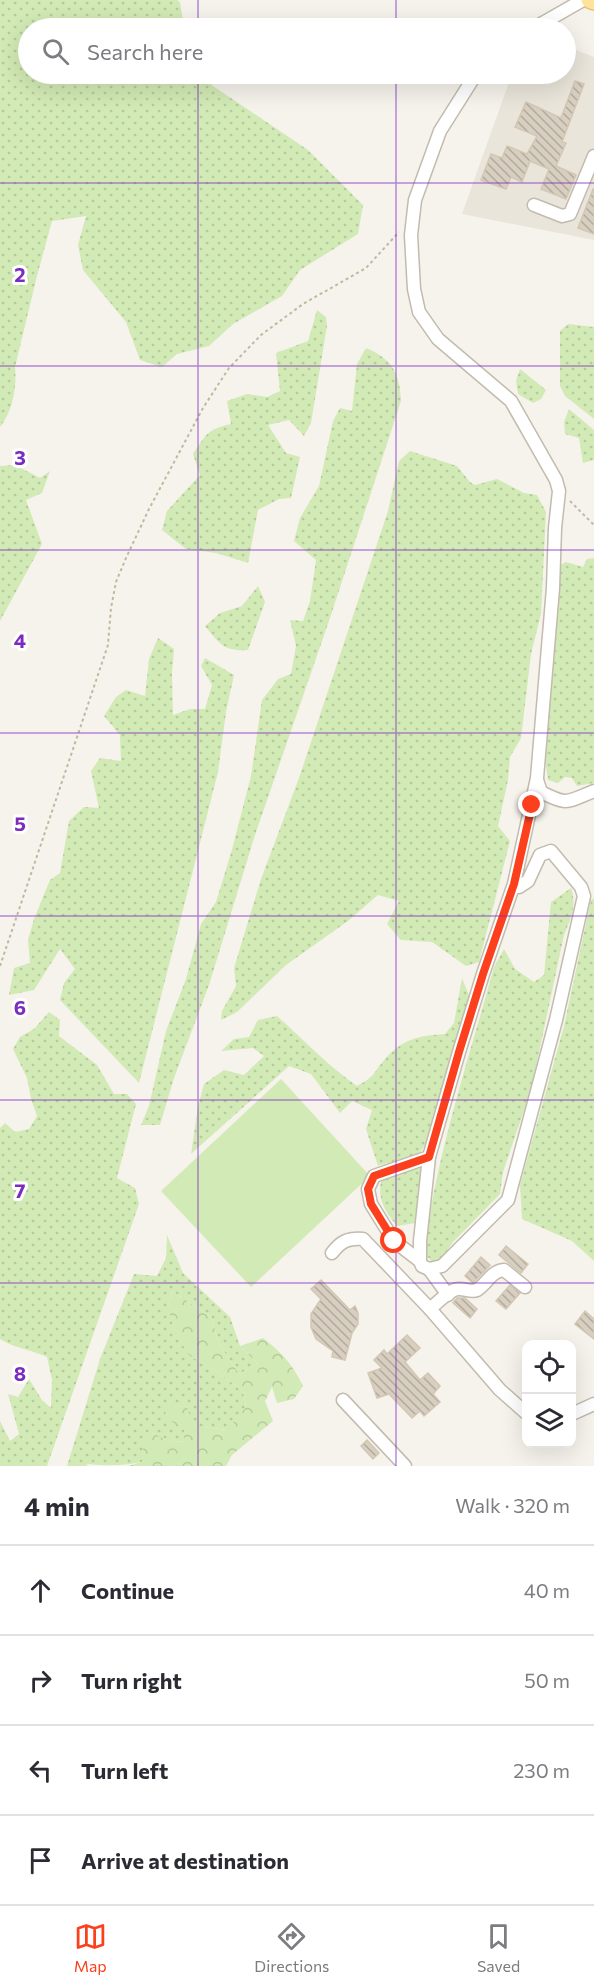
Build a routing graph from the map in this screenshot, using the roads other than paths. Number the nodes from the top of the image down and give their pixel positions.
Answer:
1 (583, 0) edge
2 (590, 0) edge
3 (594, 2) edge
4 (552, 18) edge
5 (470, 84) edge
6 (594, 156) edge
7 (534, 205) dead end
8 (537, 778) junction
9 (594, 791) edge
10 (514, 884) junction
11 (429, 1157) junction
12 (332, 1253) dead end
13 (424, 1265) junction
14 (525, 1287) dead end
15 (448, 1295) junction
16 (430, 1309) junction
17 (343, 1400) dead end
18 (594, 1404) edge
19 (522, 1409) edge
20 (576, 1412) edge
21 (405, 1466) edge

1 - 4 street
2 - 3 main road
5 - 8 street
6 - 7 street
8 - 9 street
8 - 10 street
10 - 11 street
10 - 13 street
11 - 13 street
11 - 13 street
12 - 16 street
13 - 15 street
14 - 15 street
15 - 16 street
16 - 19 street
17 - 21 street
18 - 20 street

